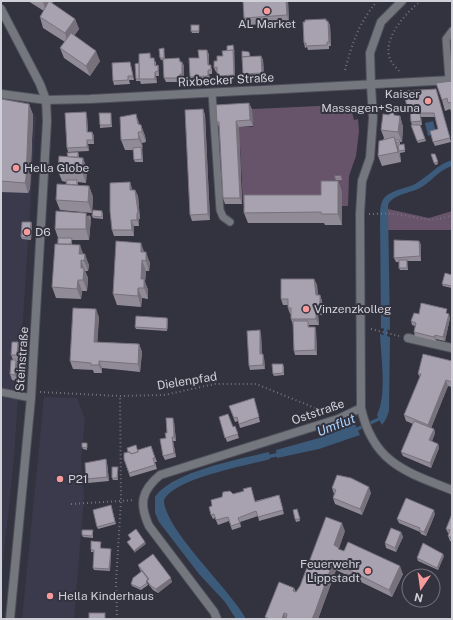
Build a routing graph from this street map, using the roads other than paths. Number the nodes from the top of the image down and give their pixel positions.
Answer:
1 (402, 1) edge
2 (1, 9) edge
3 (452, 31) edge
4 (451, 80) edge
5 (370, 85) junction
6 (212, 93) junction
7 (1, 94) edge
8 (46, 100) junction
9 (230, 222) dead end
10 (408, 338) dead end
11 (452, 348) edge
12 (1, 392) edge
13 (31, 395) junction
14 (361, 408) junction
15 (452, 490) edge
16 (10, 619) edge
17 (217, 619) edge

1 - 5 street, Oststraße
2 - 8 street, Steinstraße
3 - 4 lane
4 - 5 street, Rixbecker Straße
5 - 6 street, Rixbecker Straße
5 - 14 street, Oststraße
6 - 8 street, Rixbecker Straße
6 - 9 lane
7 - 8 street, Rixbecker Straße
8 - 13 street, Steinstraße
10 - 11 street
12 - 13 lane
13 - 16 street, Steinstraße
14 - 15 street
14 - 17 street, Oststraße

